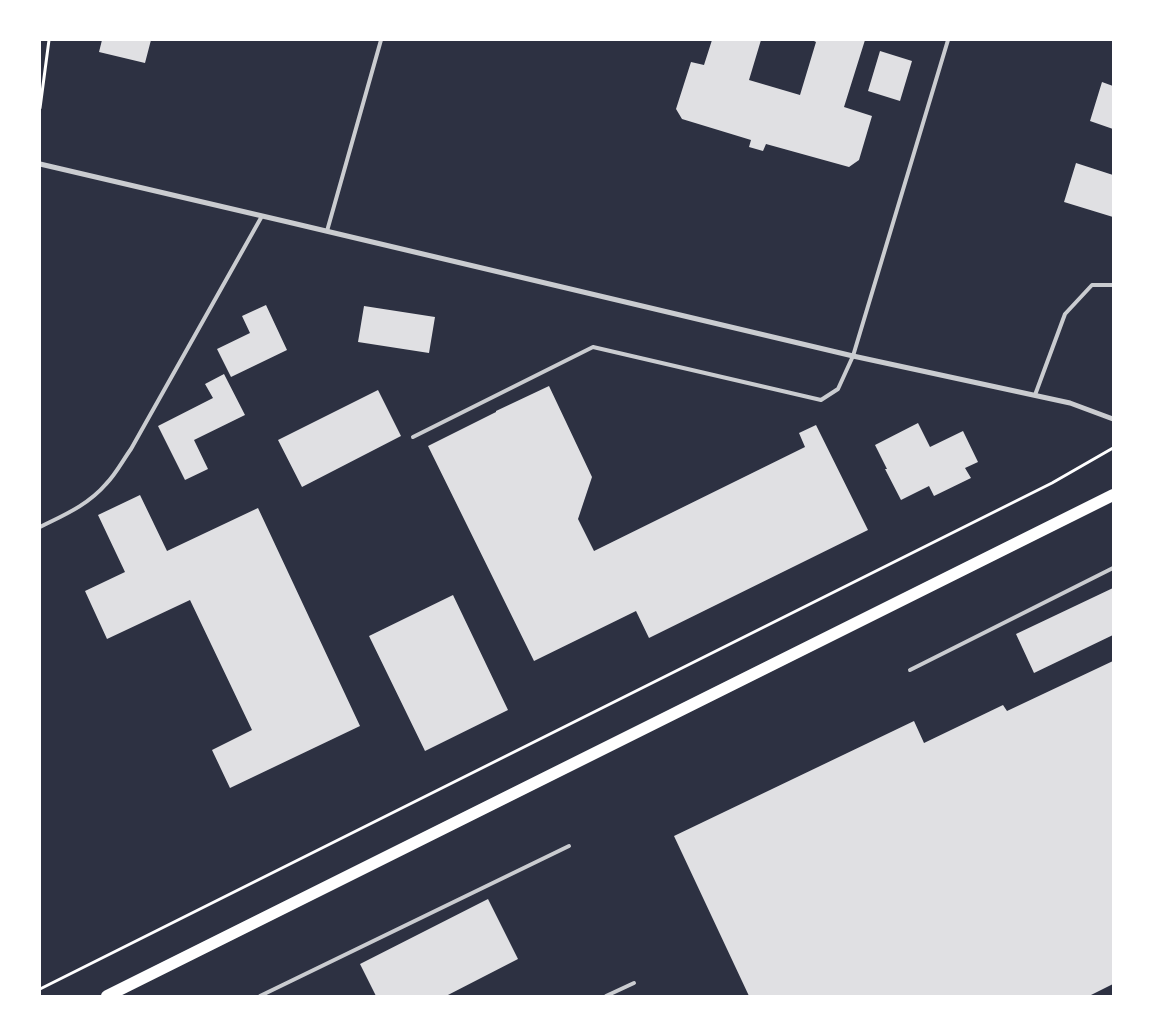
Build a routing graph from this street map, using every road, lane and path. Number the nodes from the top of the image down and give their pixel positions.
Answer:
1 (49, 40) edge
2 (381, 40) edge
3 (948, 40) edge
4 (40, 108) edge
5 (40, 164) edge
6 (262, 216) junction
7 (327, 231) junction
8 (1113, 285) edge
9 (852, 356) junction
10 (1035, 395) junction
11 (1113, 419) edge
12 (413, 437) dead end
13 (1113, 448) edge
14 (1113, 496) edge
15 (40, 527) edge
16 (1113, 568) edge
17 (910, 670) dead end
18 (569, 846) dead end
19 (634, 983) dead end
20 (40, 989) edge
21 (107, 996) edge
22 (260, 996) edge
23 (606, 996) edge

1 - 4 path
2 - 7 lane
3 - 9 lane
5 - 6 street
6 - 7 street
6 - 15 lane
7 - 9 street
8 - 10 lane
9 - 10 street
9 - 12 lane
10 - 11 street
13 - 20 path
14 - 21 main road
16 - 17 lane
18 - 22 lane
19 - 23 lane

